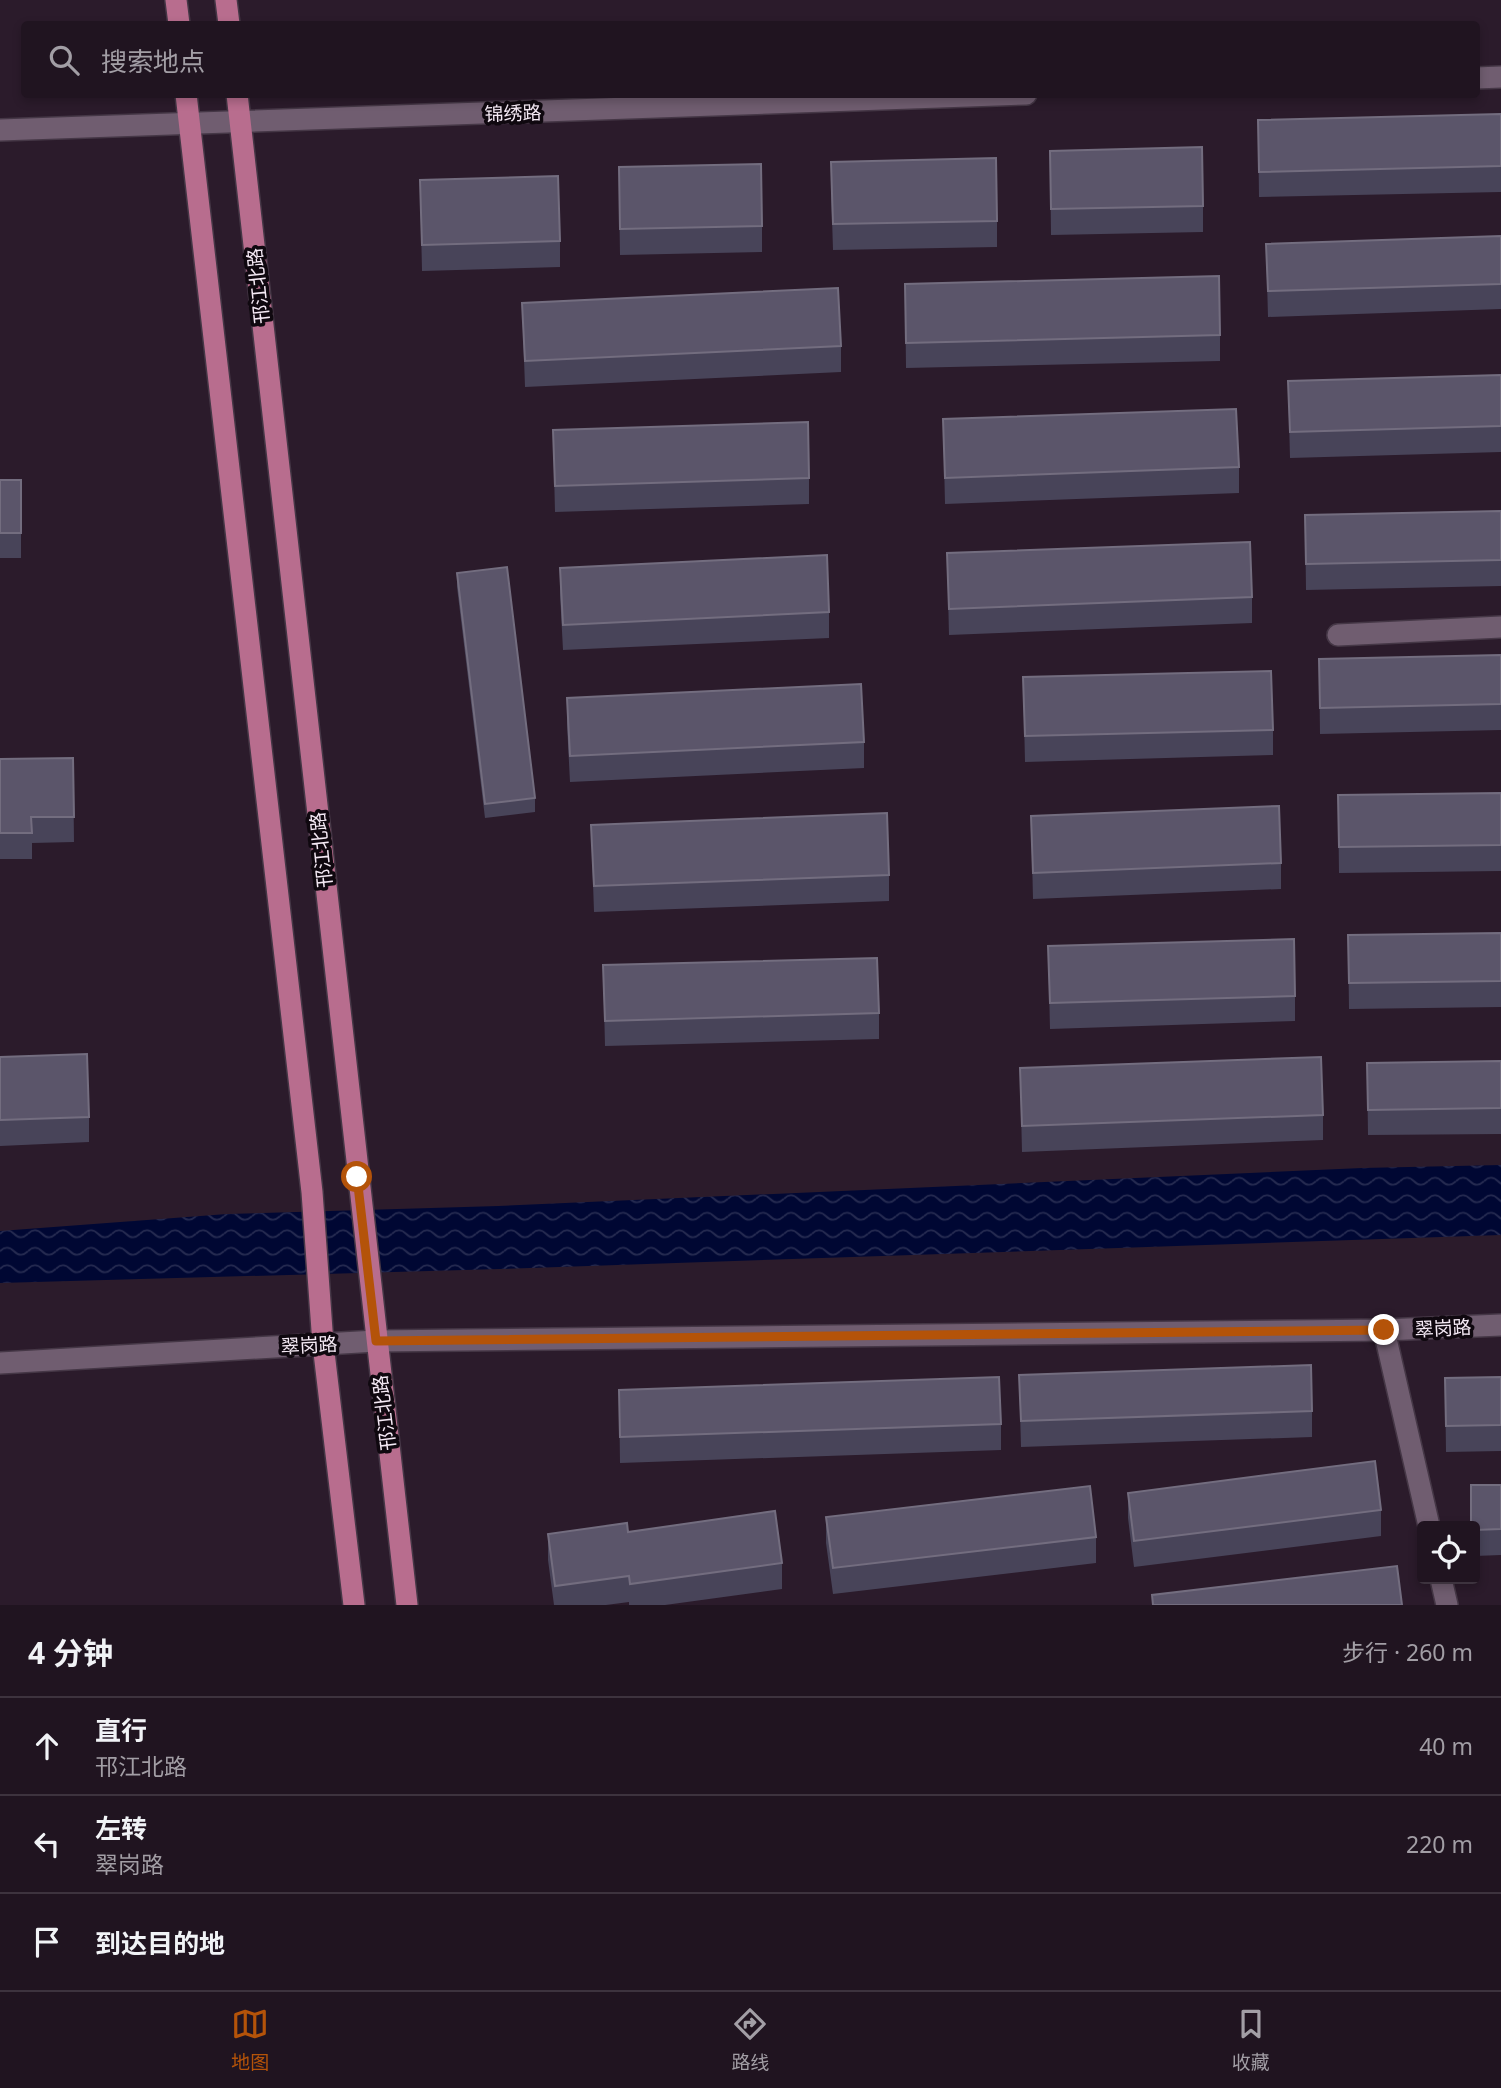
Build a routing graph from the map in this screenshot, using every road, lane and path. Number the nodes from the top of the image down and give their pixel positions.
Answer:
1 (176, 0) edge
2 (226, 0) edge
3 (179, 21) edge
4 (229, 21) edge
5 (1501, 77) edge
6 (1480, 78) edge
7 (187, 98) edge
8 (237, 98) edge
9 (918, 98) edge
10 (240, 123) junction
11 (190, 124) junction
12 (0, 130) edge
13 (1501, 626) edge
14 (1338, 635) dead end
15 (1501, 1325) edge
16 (1384, 1330) junction
17 (376, 1341) junction
18 (323, 1344) junction
19 (0, 1363) edge
20 (1428, 1521) edge
21 (1442, 1584) edge
22 (354, 1605) edge
23 (407, 1605) edge
24 (1447, 1605) edge

1 - 3 main road
2 - 4 main road
5 - 6 street
7 - 11 main road
8 - 10 main road, 邗江北路
9 - 10 street, 锦绣路
10 - 11 street, 锦绣路
10 - 17 main road, 邗江北路
11 - 12 street, 锦绣路
11 - 18 main road
13 - 14 street
15 - 16 street, 翠岗路
16 - 17 street, 翠岗路
16 - 20 street
17 - 18 street, 翠岗路
17 - 23 main road, 邗江北路
18 - 19 street, 翠岗路
18 - 22 main road
21 - 24 street

